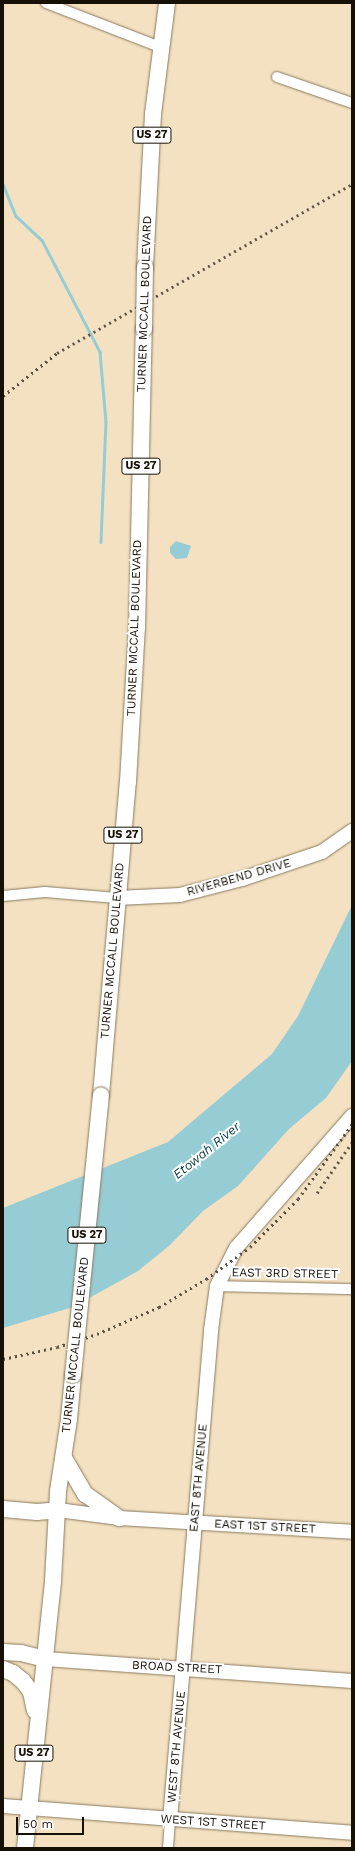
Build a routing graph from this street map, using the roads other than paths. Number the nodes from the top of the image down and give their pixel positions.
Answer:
1 (46, 3) edge
2 (167, 3) edge
3 (160, 47) junction
4 (277, 77) dead end
5 (352, 103) edge
6 (352, 832) edge
7 (3, 896) edge
8 (117, 898) junction
9 (352, 1116) edge
10 (218, 1286) junction
11 (352, 1289) edge
12 (64, 1458) junction
13 (3, 1509) edge
14 (58, 1510) junction
15 (120, 1518) junction
16 (196, 1522) junction
17 (352, 1532) edge
18 (3, 1652) edge
19 (45, 1659) junction
20 (3, 1669) edge
21 (184, 1670) junction
22 (352, 1681) edge
23 (37, 1720) junction
24 (3, 1806) edge
25 (28, 1808) junction
26 (170, 1820) junction
27 (352, 1833) edge
28 (25, 1848) edge
29 (168, 1848) edge

1 - 3 street
2 - 3 main road, TURNER MCCALL BOULEVARD / US 27
3 - 8 main road, TURNER MCCALL BOULEVARD / US 27, bridge
4 - 5 street
6 - 8 street, RIVERBEND DRIVE
7 - 8 street
8 - 12 main road, TURNER MCCALL BOULEVARD / US 27, bridge
9 - 10 street
10 - 11 street, EAST 3RD STREET
10 - 16 street, EAST 8TH AVENUE
12 - 14 main road, TURNER MCCALL BOULEVARD / US 27
12 - 15 main road
13 - 14 main road
14 - 15 street, EAST 1ST STREET
14 - 19 main road, TURNER MCCALL BOULEVARD / US 27
15 - 16 street, EAST 1ST STREET
16 - 17 street, EAST 1ST STREET
16 - 21 street, EAST 8TH AVENUE
18 - 19 main road, BROAD STREET
19 - 21 street, BROAD STREET
19 - 23 main road, TURNER MCCALL BOULEVARD / US 27
20 - 23 main road
21 - 22 street, BROAD STREET
21 - 26 street, WEST 8TH AVENUE
23 - 25 main road, TURNER MCCALL BOULEVARD / US 27
24 - 25 street, WEST 1ST STREET
25 - 26 street, WEST 1ST STREET
25 - 28 main road, TURNER MCCALL BOULEVARD / US 27
26 - 27 street, WEST 1ST STREET
26 - 29 street, WEST 8TH AVENUE

